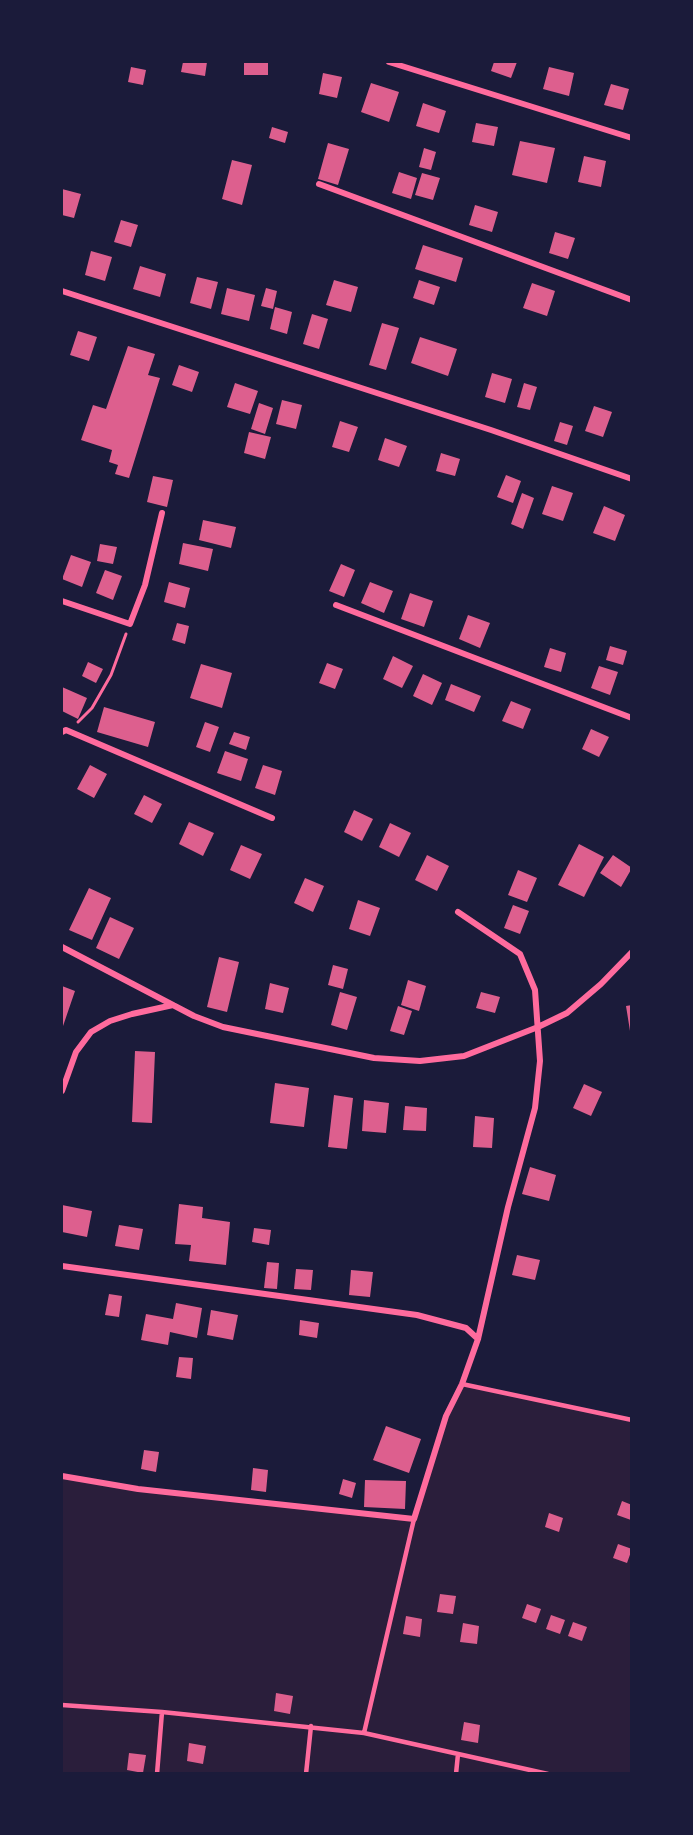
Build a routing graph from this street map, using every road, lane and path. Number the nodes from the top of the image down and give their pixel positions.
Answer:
1 (389, 62) edge
2 (632, 138) edge
3 (319, 184) dead end
4 (62, 291) edge
5 (632, 300) edge
6 (632, 479) edge
7 (162, 513) dead end
8 (62, 601) edge
9 (336, 605) dead end
10 (130, 624) junction
11 (632, 718) edge
12 (64, 731) edge
13 (272, 818) dead end
14 (458, 912) dead end
15 (62, 947) edge
16 (632, 952) edge
17 (174, 1005) junction
18 (538, 1028) junction
19 (62, 1091) edge
20 (62, 1266) edge
21 (478, 1339) junction
22 (462, 1384) junction
23 (632, 1420) edge
24 (62, 1476) edge
25 (414, 1519) junction
26 (62, 1705) edge
27 (162, 1712) junction
28 (311, 1726) junction
29 (364, 1733) junction
30 (458, 1754) junction
31 (157, 1773) edge
32 (306, 1773) edge
33 (456, 1773) edge
34 (548, 1773) edge

1 - 2 street
3 - 5 street
4 - 6 street
7 - 10 street
8 - 10 street
9 - 11 street
10 - 12 path
12 - 13 street
14 - 18 street
15 - 17 street
16 - 18 street
17 - 18 street
17 - 19 street
18 - 21 street
20 - 21 street
21 - 22 street
22 - 23 lane
22 - 25 street
24 - 25 street
25 - 29 lane
26 - 27 lane
27 - 28 lane
27 - 31 lane
28 - 29 lane
28 - 32 lane
29 - 30 lane
30 - 33 lane
30 - 34 lane

